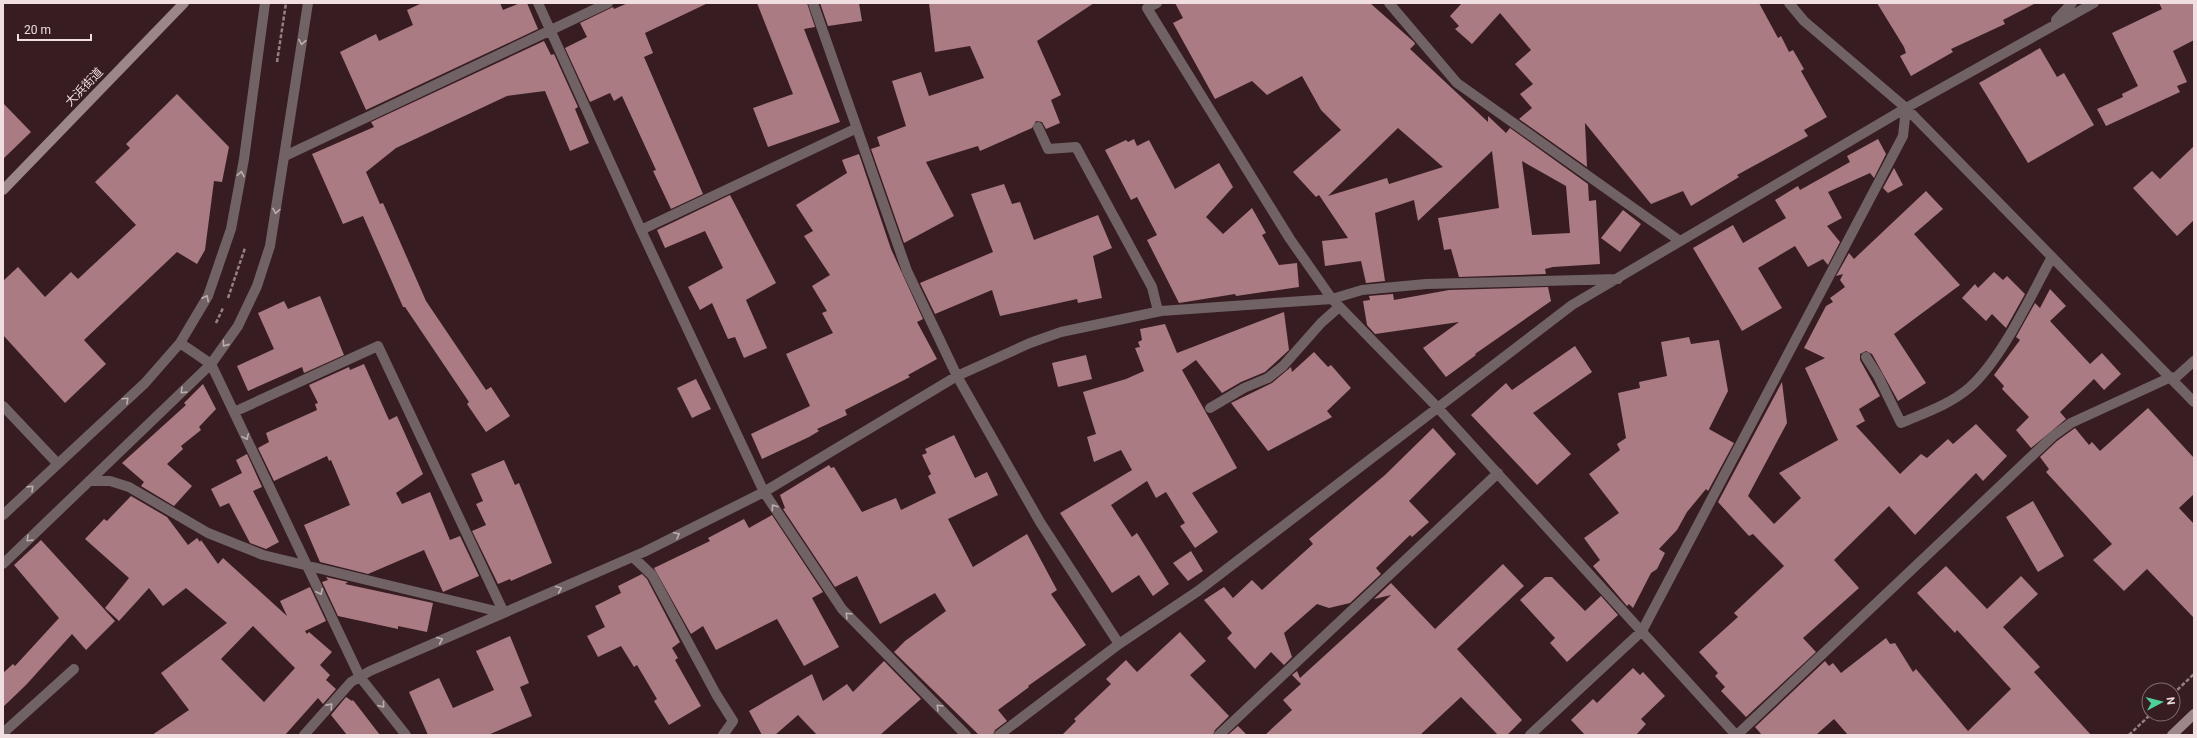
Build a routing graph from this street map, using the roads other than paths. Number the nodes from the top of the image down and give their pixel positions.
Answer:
1 (184, 3) edge
2 (264, 3) edge
3 (308, 3) edge
4 (538, 3) edge
5 (608, 3) edge
6 (813, 3) edge
7 (1157, 3) edge
8 (1389, 3) edge
9 (1789, 3) edge
10 (2072, 3) edge
11 (2094, 3) edge
12 (2051, 26) junction
13 (550, 30) junction
14 (1906, 108) junction
15 (1038, 127) dead end
16 (857, 128) junction
17 (285, 156) junction
18 (3, 190) edge
19 (641, 230) junction
20 (1680, 242) junction
21 (2052, 257) junction
22 (1618, 279) junction
23 (1332, 299) junction
24 (1339, 307) junction
25 (1158, 311) junction
26 (180, 343) junction
27 (1866, 357) dead end
28 (2194, 361) edge
29 (211, 364) junction
30 (957, 376) junction
31 (2172, 379) junction
32 (2194, 402) edge
33 (3, 406) edge
34 (1210, 408) dead end
35 (1438, 408) junction
36 (234, 412) junction
37 (57, 463) junction
38 (1498, 473) junction
39 (89, 481) junction
40 (764, 492) junction
41 (3, 515) edge
42 (633, 557) junction
43 (3, 564) edge
44 (307, 566) junction
45 (504, 613) junction
46 (1642, 631) junction
47 (1119, 644) junction
48 (74, 669) dead end
49 (360, 677) junction
50 (2194, 714) edge
51 (3, 733) edge
52 (304, 735) edge
53 (406, 735) edge
54 (723, 735) edge
55 (966, 735) edge
56 (999, 735) edge
57 (1219, 735) edge
58 (1530, 735) edge
59 (1737, 735) edge
60 (2172, 735) edge

1 - 18 street, 大浜街道
26 -> 2 street
3 -> 17 street
4 - 13 street
5 - 13 street
6 - 16 street
7 - 23 street
8 - 20 street
9 - 14 street
10 - 12 street
11 - 12 street
12 - 14 street
13 - 17 street
13 - 19 street
14 - 20 street
14 - 21 street
14 - 46 street
15 - 25 street
16 - 19 street
16 - 30 street
17 -> 29 street
19 - 40 street
20 - 22 street
21 - 27 street
21 - 31 street
22 - 23 street
22 - 35 street
23 - 24 street
23 - 25 street
24 - 34 street
24 - 35 street
25 - 30 street
26 - 29 street
37 -> 26 street
28 - 31 street
29 - 36 street
29 -> 39 street
30 - 40 street
30 - 47 street
31 - 32 street
31 - 59 street
33 - 37 street
35 - 38 street
35 - 47 street
36 -> 44 street
36 - 45 street
41 -> 37 street
38 - 46 street
38 - 57 street
39 -> 43 street
39 - 44 street
42 -> 40 street
55 -> 40 street
45 -> 42 street
42 - 54 street
44 - 45 street
44 -> 49 street
49 -> 45 street
46 - 58 street
46 - 59 street
47 - 56 street
48 - 51 street
52 -> 49 street
49 -> 53 street
50 - 60 street

